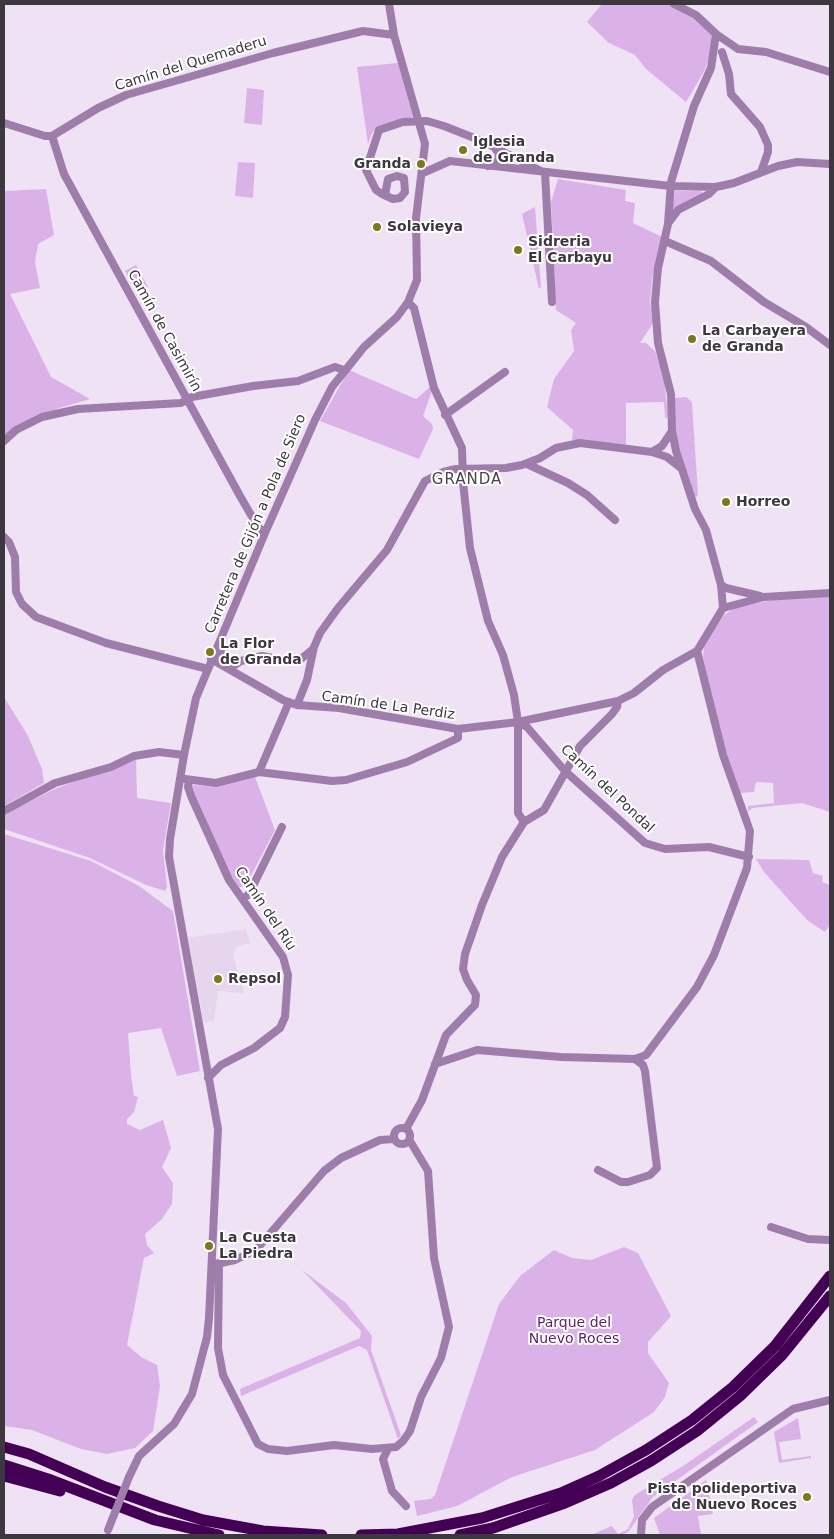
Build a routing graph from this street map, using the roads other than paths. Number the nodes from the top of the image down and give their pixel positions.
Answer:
1 (389, 4) edge
2 (674, 4) edge
3 (394, 34) junction
4 (716, 34) junction
5 (743, 50) junction
6 (718, 52) junction
7 (830, 72) edge
8 (420, 120) junction
9 (4, 123) edge
10 (444, 126) junction
11 (424, 134) junction
12 (52, 136) junction
13 (494, 147) junction
14 (830, 164) edge
15 (428, 166) junction
16 (486, 166) junction
17 (761, 172) junction
18 (545, 173) junction
19 (670, 186) junction
20 (716, 187) junction
21 (385, 196) dead end
22 (668, 224) junction
23 (665, 241) junction
24 (408, 302) junction
25 (552, 302) dead end
26 (830, 345) edge
27 (344, 370) junction
28 (505, 372) dead end
29 (187, 400) junction
30 (445, 415) junction
31 (672, 431) junction
32 (4, 441) edge
33 (652, 452) junction
34 (528, 464) junction
35 (681, 468) junction
36 (462, 469) junction
37 (615, 520) dead end
38 (265, 533) junction
39 (4, 537) edge
40 (721, 584) junction
41 (830, 593) edge
42 (764, 597) junction
43 (723, 608) junction
44 (220, 638) junction
45 (314, 647) junction
46 (696, 651) junction
47 (211, 659) junction
48 (222, 664) junction
49 (208, 669) junction
50 (229, 669) junction
51 (618, 701) junction
52 (289, 702) junction
53 (298, 705) junction
54 (518, 722) junction
55 (458, 729) junction
56 (184, 755) junction
57 (565, 771) junction
58 (259, 772) junction
59 (181, 778) junction
60 (189, 780) junction
61 (4, 811) edge
62 (524, 822) junction
63 (282, 827) dead end
64 (749, 857) junction
65 (243, 899) junction
66 (635, 1059) junction
67 (435, 1064) junction
68 (208, 1078) junction
69 (406, 1129) junction
70 (394, 1139) junction
71 (410, 1141) junction
72 (598, 1170) dead end
73 (771, 1227) dead end
74 (830, 1240) edge
75 (216, 1264) junction
76 (830, 1276) edge
77 (830, 1296) edge
78 (830, 1400) edge
79 (4, 1447) edge
80 (388, 1449) junction
81 (4, 1452) edge
82 (4, 1465) edge
83 (75, 1474) junction
84 (4, 1476) edge
85 (406, 1506) dead end
86 (107, 1533) edge
87 (194, 1535) edge
88 (219, 1535) edge
89 (322, 1535) edge
90 (361, 1535) edge
91 (460, 1535) edge
92 (640, 1535) edge

1 - 3 street
2 - 4 street
3 - 8 street
3 - 12 street, Camín del Quemaderu
4 - 5 street
4 - 6 street
5 - 6 street
5 - 7 street
6 - 17 street
6 - 19 street
8 - 10 street
8 - 11 street
8 - 21 street
9 - 12 street
10 - 11 street
10 - 13 street
11 - 15 street
12 - 29 street, Camín de Casimirín
13 - 16 street
13 - 18 street
14 - 17 street
15 - 16 street
15 - 24 street, Carretera de Gijón a Pola de Siero
16 - 18 street
17 - 20 street
18 - 19 street
18 - 25 street
19 - 20 street
19 - 22 street
20 - 22 street
22 - 23 street
23 - 26 street
23 - 31 street
24 - 27 street, Carretera de Gijón a Pola de Siero
24 - 30 street
27 - 29 street
27 - 38 street, Carretera de Gijón a Pola de Siero
28 - 30 street
29 - 32 street
29 - 38 street, Camín de Casimirín
30 - 36 street
31 - 33 street
31 - 35 street
33 - 34 street
33 - 35 street
34 - 36 street
34 - 37 street
35 - 40 street
36 - 45 street
36 - 54 street
38 - 44 street, Carretera de Gijón a Pola de Siero
39 - 49 street
40 - 42 street
40 - 43 street
41 - 42 street
42 - 43 street
43 - 46 street, Camín de La Perdiz
44 - 47 street, Carretera de Gijón a Pola de Siero
44 - 48 street
45 - 50 street
45 - 53 street
46 - 51 street, Camín de La Perdiz
46 - 64 street
47 - 48 street, Camín de La Perdiz
47 - 49 street, Carretera de Gijón a Pola de Siero
48 - 50 street, Camín de La Perdiz
49 - 56 street, Carretera de Gijón a Pola de Siero
50 - 52 street, Camín de La Perdiz
51 - 54 street, Camín de La Perdiz
51 - 57 street
52 - 53 street, Camín de La Perdiz
52 - 58 street
53 - 55 street, Camín de La Perdiz
54 - 55 street, Camín de La Perdiz
54 - 57 street, Camín del Pondal
54 - 62 street
55 - 58 street
56 - 59 street, Carretera de Gijón a Pola de Siero
56 - 61 street
57 - 62 street
57 - 64 street, Camín del Pondal
58 - 60 street
59 - 60 street
59 - 68 street, Carretera de Gijón a Pola de Siero
60 - 65 street, Camín del Ríu
62 - 67 street
63 - 65 street
64 - 66 street
65 - 68 street, Camín del Ríu
66 - 67 street
66 - 72 street
67 - 69 street
68 - 75 street, Carretera de Gijón a Pola de Siero
69 - 70 street
69 - 71 street
70 - 71 street
70 - 75 street
71 - 80 street
73 - 74 street
75 - 80 street
75 - 86 street, Carretera de Gijón a Pola de Siero, bridge
76 - 90 highway
77 - 91 highway
78 - 92 street
79 - 83 highway
80 - 85 street
81 - 83 highway
82 - 88 highway
83 - 89 highway
84 - 87 highway

